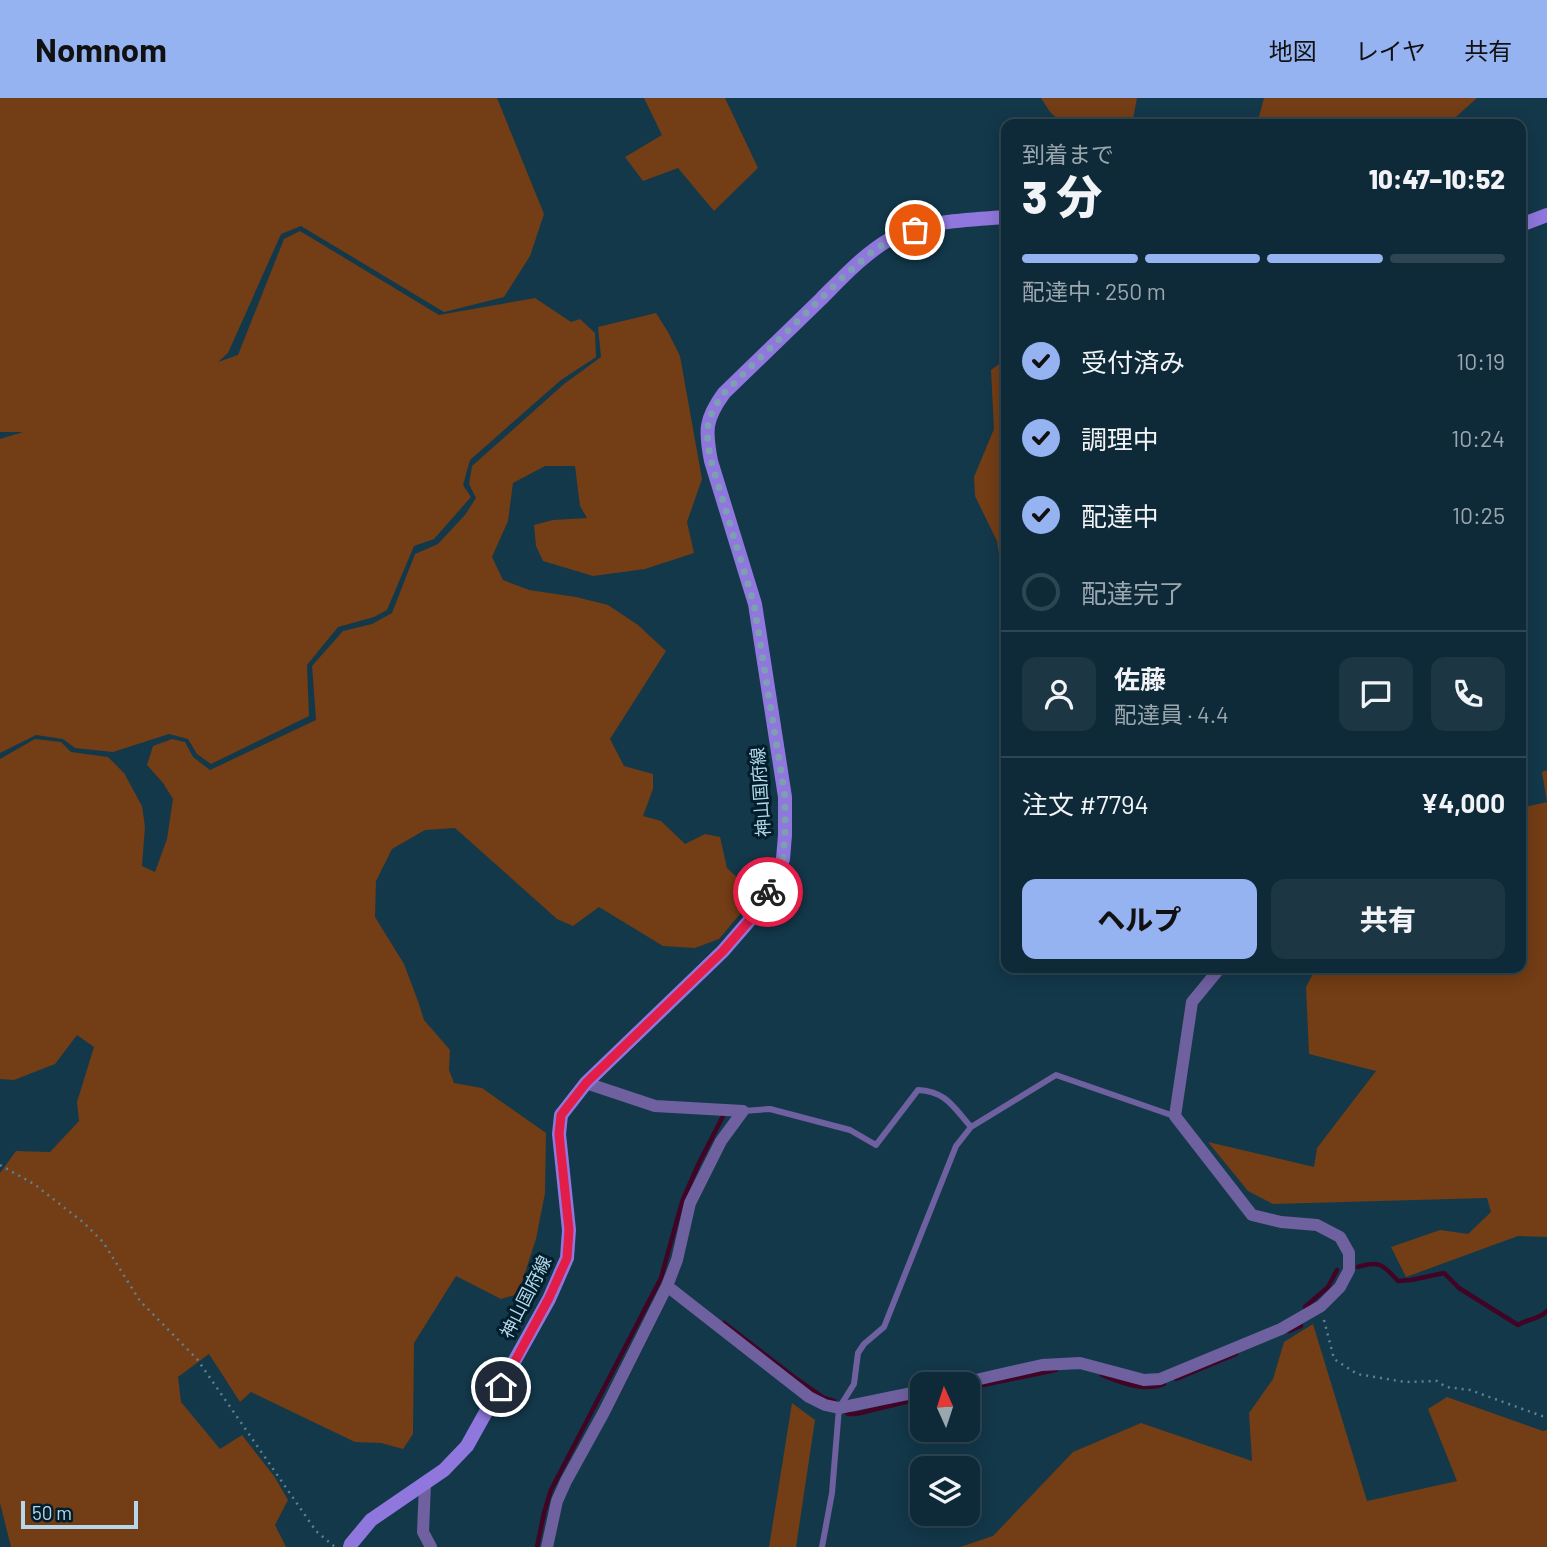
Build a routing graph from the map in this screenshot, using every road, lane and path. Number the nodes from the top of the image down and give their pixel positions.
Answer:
1 (1547, 215) edge
2 (1001, 217) edge
3 (1526, 223) edge
4 (1216, 973) edge
5 (586, 1083) junction
6 (743, 1111) junction
7 (1175, 1116) junction
8 (971, 1127) junction
9 (0, 1165) edge
10 (667, 1286) junction
11 (1321, 1306) junction
12 (980, 1379) edge
13 (910, 1393) edge
14 (839, 1408) junction
15 (1547, 1416) edge
16 (425, 1484) junction
17 (335, 1547) edge
18 (351, 1547) edge
19 (430, 1547) edge
20 (547, 1547) edge
21 (822, 1547) edge

1 - 3 main road
2 - 5 main road, 神山国府線
4 - 7 street
5 - 6 street
5 - 16 main road, 神山国府線
6 - 8 lane
6 - 10 street
7 - 8 lane
7 - 11 street
8 - 14 lane
9 - 17 path
10 - 14 street
10 - 20 street
11 - 12 street
11 - 15 path
13 - 14 street
14 - 21 lane
16 - 18 main road, 神山国府線
16 - 19 street

